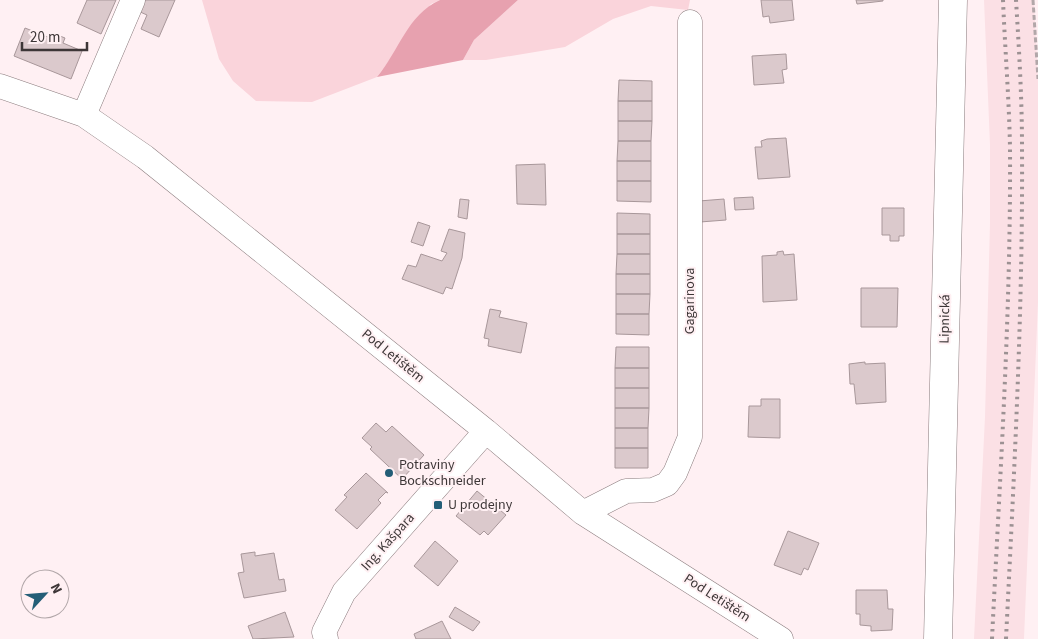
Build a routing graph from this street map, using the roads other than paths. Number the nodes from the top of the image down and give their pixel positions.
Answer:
1 (133, 0) edge
2 (953, 0) edge
3 (690, 22) dead end
4 (0, 86) edge
5 (84, 115) junction
6 (486, 432) junction
7 (583, 513) junction
8 (326, 639) edge
9 (781, 639) edge
10 (938, 639) edge

1 - 5 street
2 - 10 street, Lipnická
3 - 7 street, Gagarinova
4 - 5 street, Pod Letištěm
5 - 6 street, Pod Letištěm
6 - 7 street, Pod Letištěm
6 - 8 street, Ing. Kašpara
7 - 9 street, Pod Letištěm

